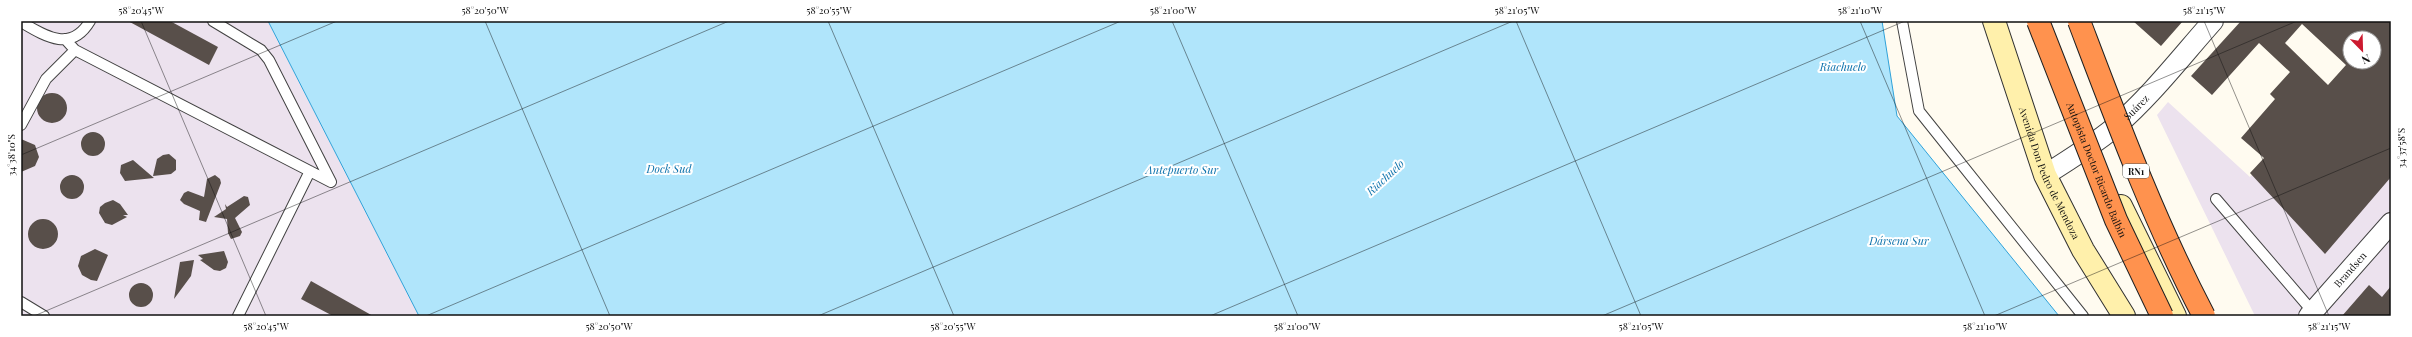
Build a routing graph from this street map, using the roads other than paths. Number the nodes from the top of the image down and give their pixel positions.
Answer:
1 (90, 21) edge
2 (213, 21) edge
3 (1902, 21) edge
4 (1994, 21) edge
5 (2038, 21) edge
6 (2045, 21) edge
7 (2079, 21) edge
8 (2213, 21) edge
9 (21, 22) edge
10 (65, 38) junction
11 (75, 50) junction
12 (21, 125) edge
13 (2093, 145) junction
14 (310, 171) junction
15 (2045, 175) junction
16 (2216, 199) dead end
17 (2391, 223) edge
18 (21, 302) edge
19 (2313, 315) edge
20 (44, 316) edge
21 (238, 316) edge
22 (2083, 316) edge
23 (2124, 316) edge
24 (2162, 316) edge
25 (2175, 316) edge
26 (2204, 316) edge

1 - 10 lane
2 - 14 lane
3 - 22 lane
4 - 15 main road, Avenida Don Pedro de Mendoza
5 - 24 highway, Autopista Doctor Ricardo Balbín, bridge
6 - 13 main road
7 - 26 highway, RN1, bridge
8 - 13 street, Suárez
9 - 10 lane
10 - 11 lane
11 - 12 lane
11 - 14 lane
13 - 15 street, Suárez
13 - 25 main road
14 - 21 lane
15 - 23 main road, Avenida Don Pedro de Mendoza
16 - 19 lane
17 - 19 street, Brandsen
18 - 20 lane

